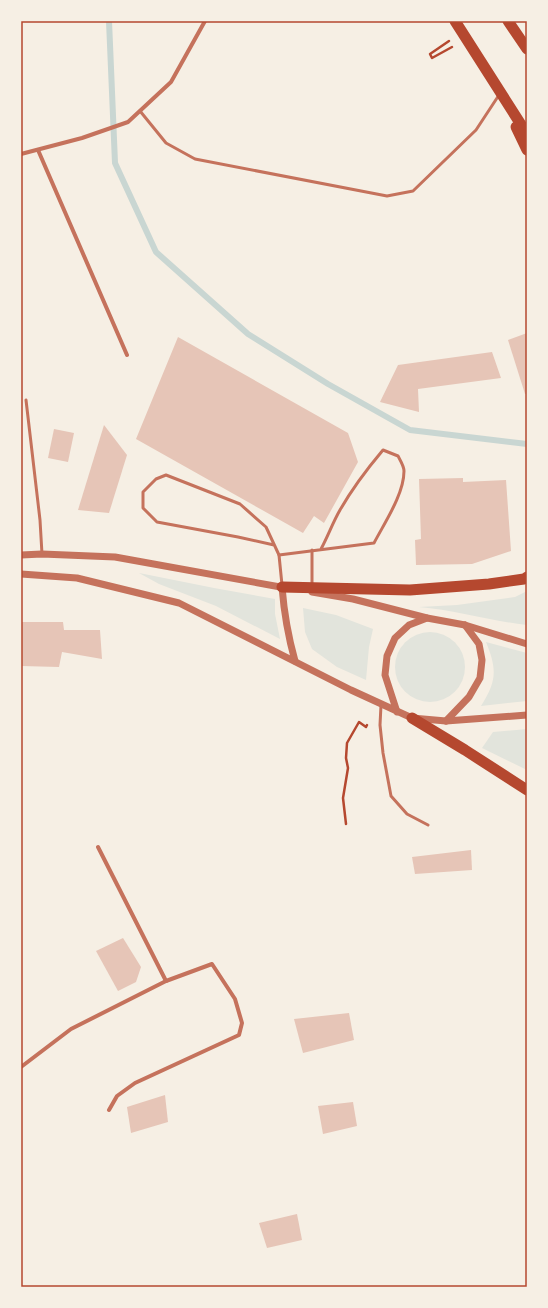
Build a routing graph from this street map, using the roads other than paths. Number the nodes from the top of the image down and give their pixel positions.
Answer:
1 (205, 21) edge
2 (455, 21) edge
3 (508, 21) edge
4 (527, 49) edge
5 (500, 94) junction
6 (140, 111) junction
7 (527, 134) edge
8 (38, 150) junction
9 (527, 150) edge
10 (21, 154) edge
11 (127, 355) dead end
12 (26, 400) dead end
13 (274, 545) junction
14 (321, 549) junction
15 (312, 550) junction
16 (42, 554) junction
17 (21, 555) edge
18 (278, 555) junction
19 (21, 574) edge
20 (527, 577) edge
21 (282, 587) junction
22 (312, 588) junction
23 (427, 618) junction
24 (465, 625) junction
25 (527, 644) edge
26 (294, 661) junction
27 (382, 705) junction
28 (397, 712) junction
29 (527, 715) edge
30 (412, 718) junction
31 (446, 721) junction
32 (527, 790) edge
33 (428, 825) dead end
34 (98, 847) dead end
35 (166, 981) junction
36 (21, 1067) edge
37 (109, 1110) dead end

1 - 6 street
2 - 5 highway
3 - 4 highway
5 - 6 lane
5 - 7 highway
5 - 9 highway
6 - 8 street
8 - 10 street
8 - 11 street
12 - 16 lane
13 - 13 lane
13 - 18 lane
14 - 14 lane
14 - 15 lane
15 - 18 lane
15 - 22 lane
16 - 17 street
16 - 21 street
18 - 21 lane
19 - 26 street
20 - 22 highway
21 - 22 highway
21 - 23 street
21 - 26 street
23 - 24 street
23 - 28 street
24 - 25 street
24 - 31 street
26 - 27 street
27 - 28 street
27 - 33 lane
28 - 30 street
29 - 31 street
30 - 31 street
30 - 32 highway
34 - 35 street
35 - 36 street
35 - 37 street

